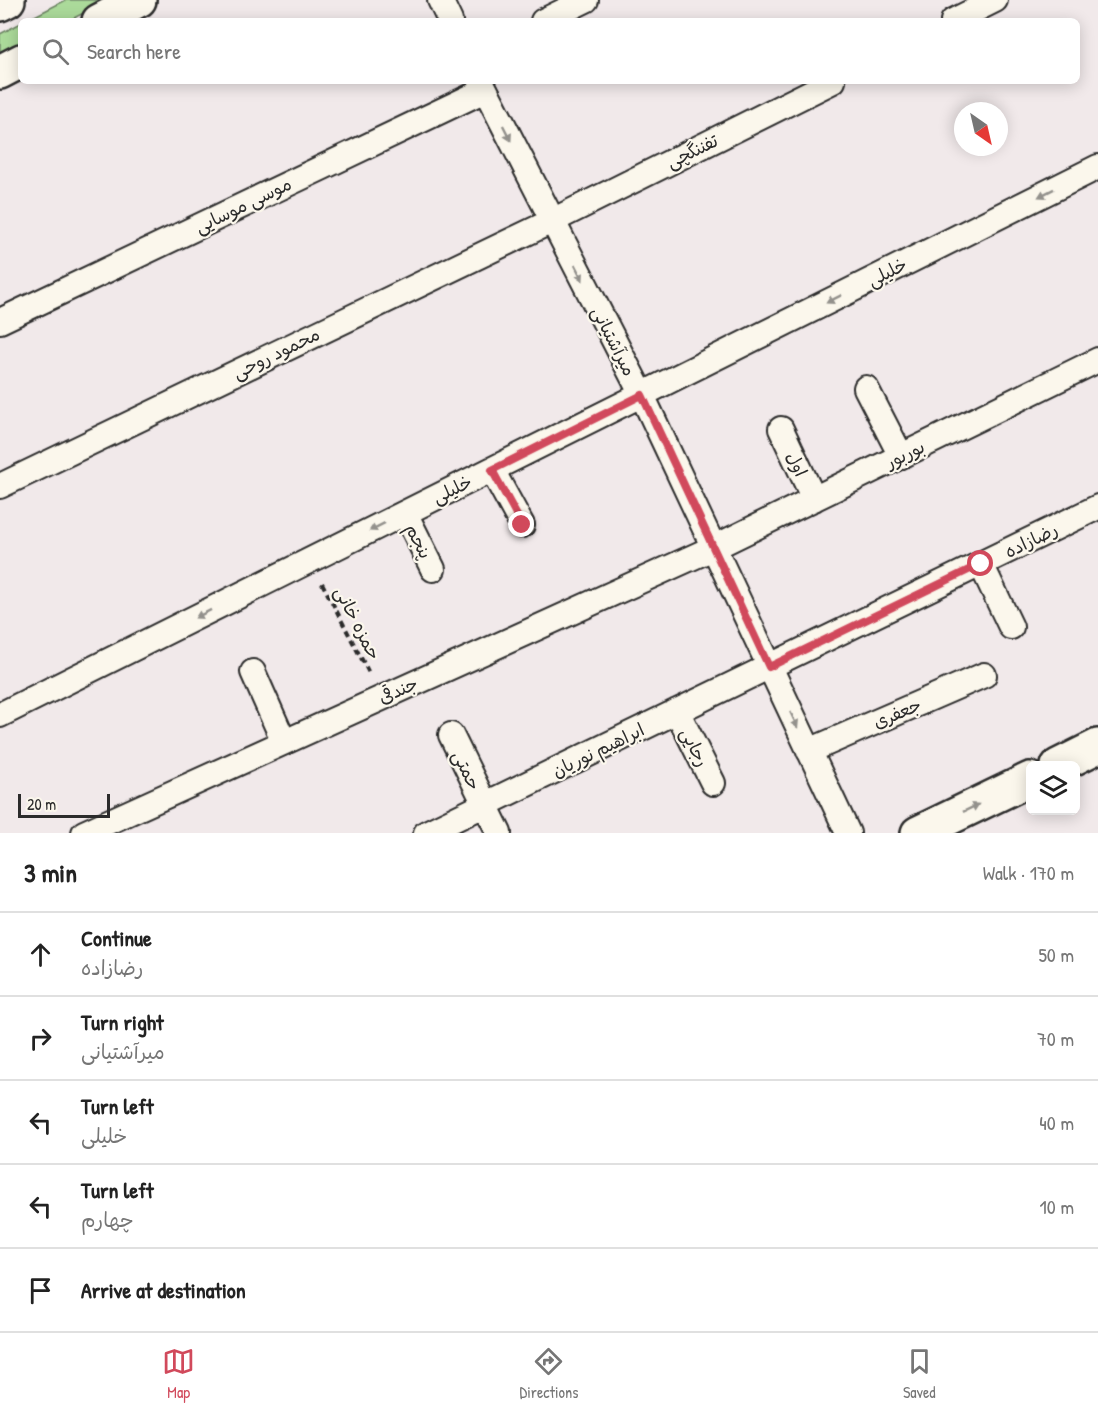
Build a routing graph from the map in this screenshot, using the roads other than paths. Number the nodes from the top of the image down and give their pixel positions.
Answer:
1 (8, 0) edge
2 (139, 0) edge
3 (440, 0) edge
4 (586, 0) edge
5 (995, 0) edge
6 (0, 4) edge
7 (105, 18) edge
8 (449, 18) edge
9 (549, 18) edge
10 (959, 18) edge
11 (18, 63) edge
12 (0, 72) edge
13 (827, 84) edge
14 (483, 85) edge
15 (1098, 167) edge
16 (552, 221) junction
17 (0, 321) edge
18 (1098, 360) edge
19 (866, 387) dead end
20 (642, 395) junction
21 (780, 429) dead end
22 (901, 456) junction
23 (492, 470) junction
24 (0, 486) edge
25 (814, 499) junction
26 (1098, 507) edge
27 (405, 513) junction
28 (522, 525) dead end
29 (713, 548) junction
30 (981, 564) junction
31 (434, 569) dead end
32 (1011, 627) dead end
33 (769, 667) junction
34 (253, 672) dead end
35 (984, 675) dead end
36 (677, 711) junction
37 (0, 716) edge
38 (451, 735) dead end
39 (284, 742) junction
40 (1098, 746) edge
41 (809, 751) junction
42 (1066, 761) edge
43 (1026, 781) edge
44 (713, 783) dead end
45 (484, 805) junction
46 (84, 833) edge
47 (426, 833) edge
48 (499, 833) edge
49 (848, 833) edge
50 (918, 833) edge

1 - 6 main road
2 - 7 main road
3 - 8 street
4 - 9 street
5 - 10 street
11 - 12 main road
13 - 16 street, تفننگچی
14 -> 16 street, میرآشتیانی
14 - 17 street, موسی موسایی
15 -> 20 street, خلیلی
16 -> 20 street, میرآشتیانی
16 - 24 street, محمود روحی
18 - 22 street, بوربور
19 - 22 street
20 - 23 street, خلیلی
20 - 29 street, میرآشتیانی
21 - 25 street, اول
22 - 25 street, بوربور
23 - 27 street, خلیلی
23 - 28 street
25 - 29 street, بوربور
26 - 30 street, رضازاده
27 - 31 street, پنجم
27 -> 37 street, خلیلی
29 - 33 street, میرآشتیانی
29 - 39 street, جندقی
30 - 32 street
30 - 33 street, رضازاده
33 - 36 street, ابراهیم نوریان
33 -> 41 street, میرآشتیانی
34 - 39 street
35 - 41 street, جعفری
36 - 44 street, رجایی
36 - 45 street, ابراهیم نوریان
38 - 45 street, حمتی
39 - 46 street, جندقی
40 - 42 main road
41 - 49 street, میرآشتیانی
50 -> 43 main road
45 - 47 street, ابراهیم نوریان
45 - 48 street

